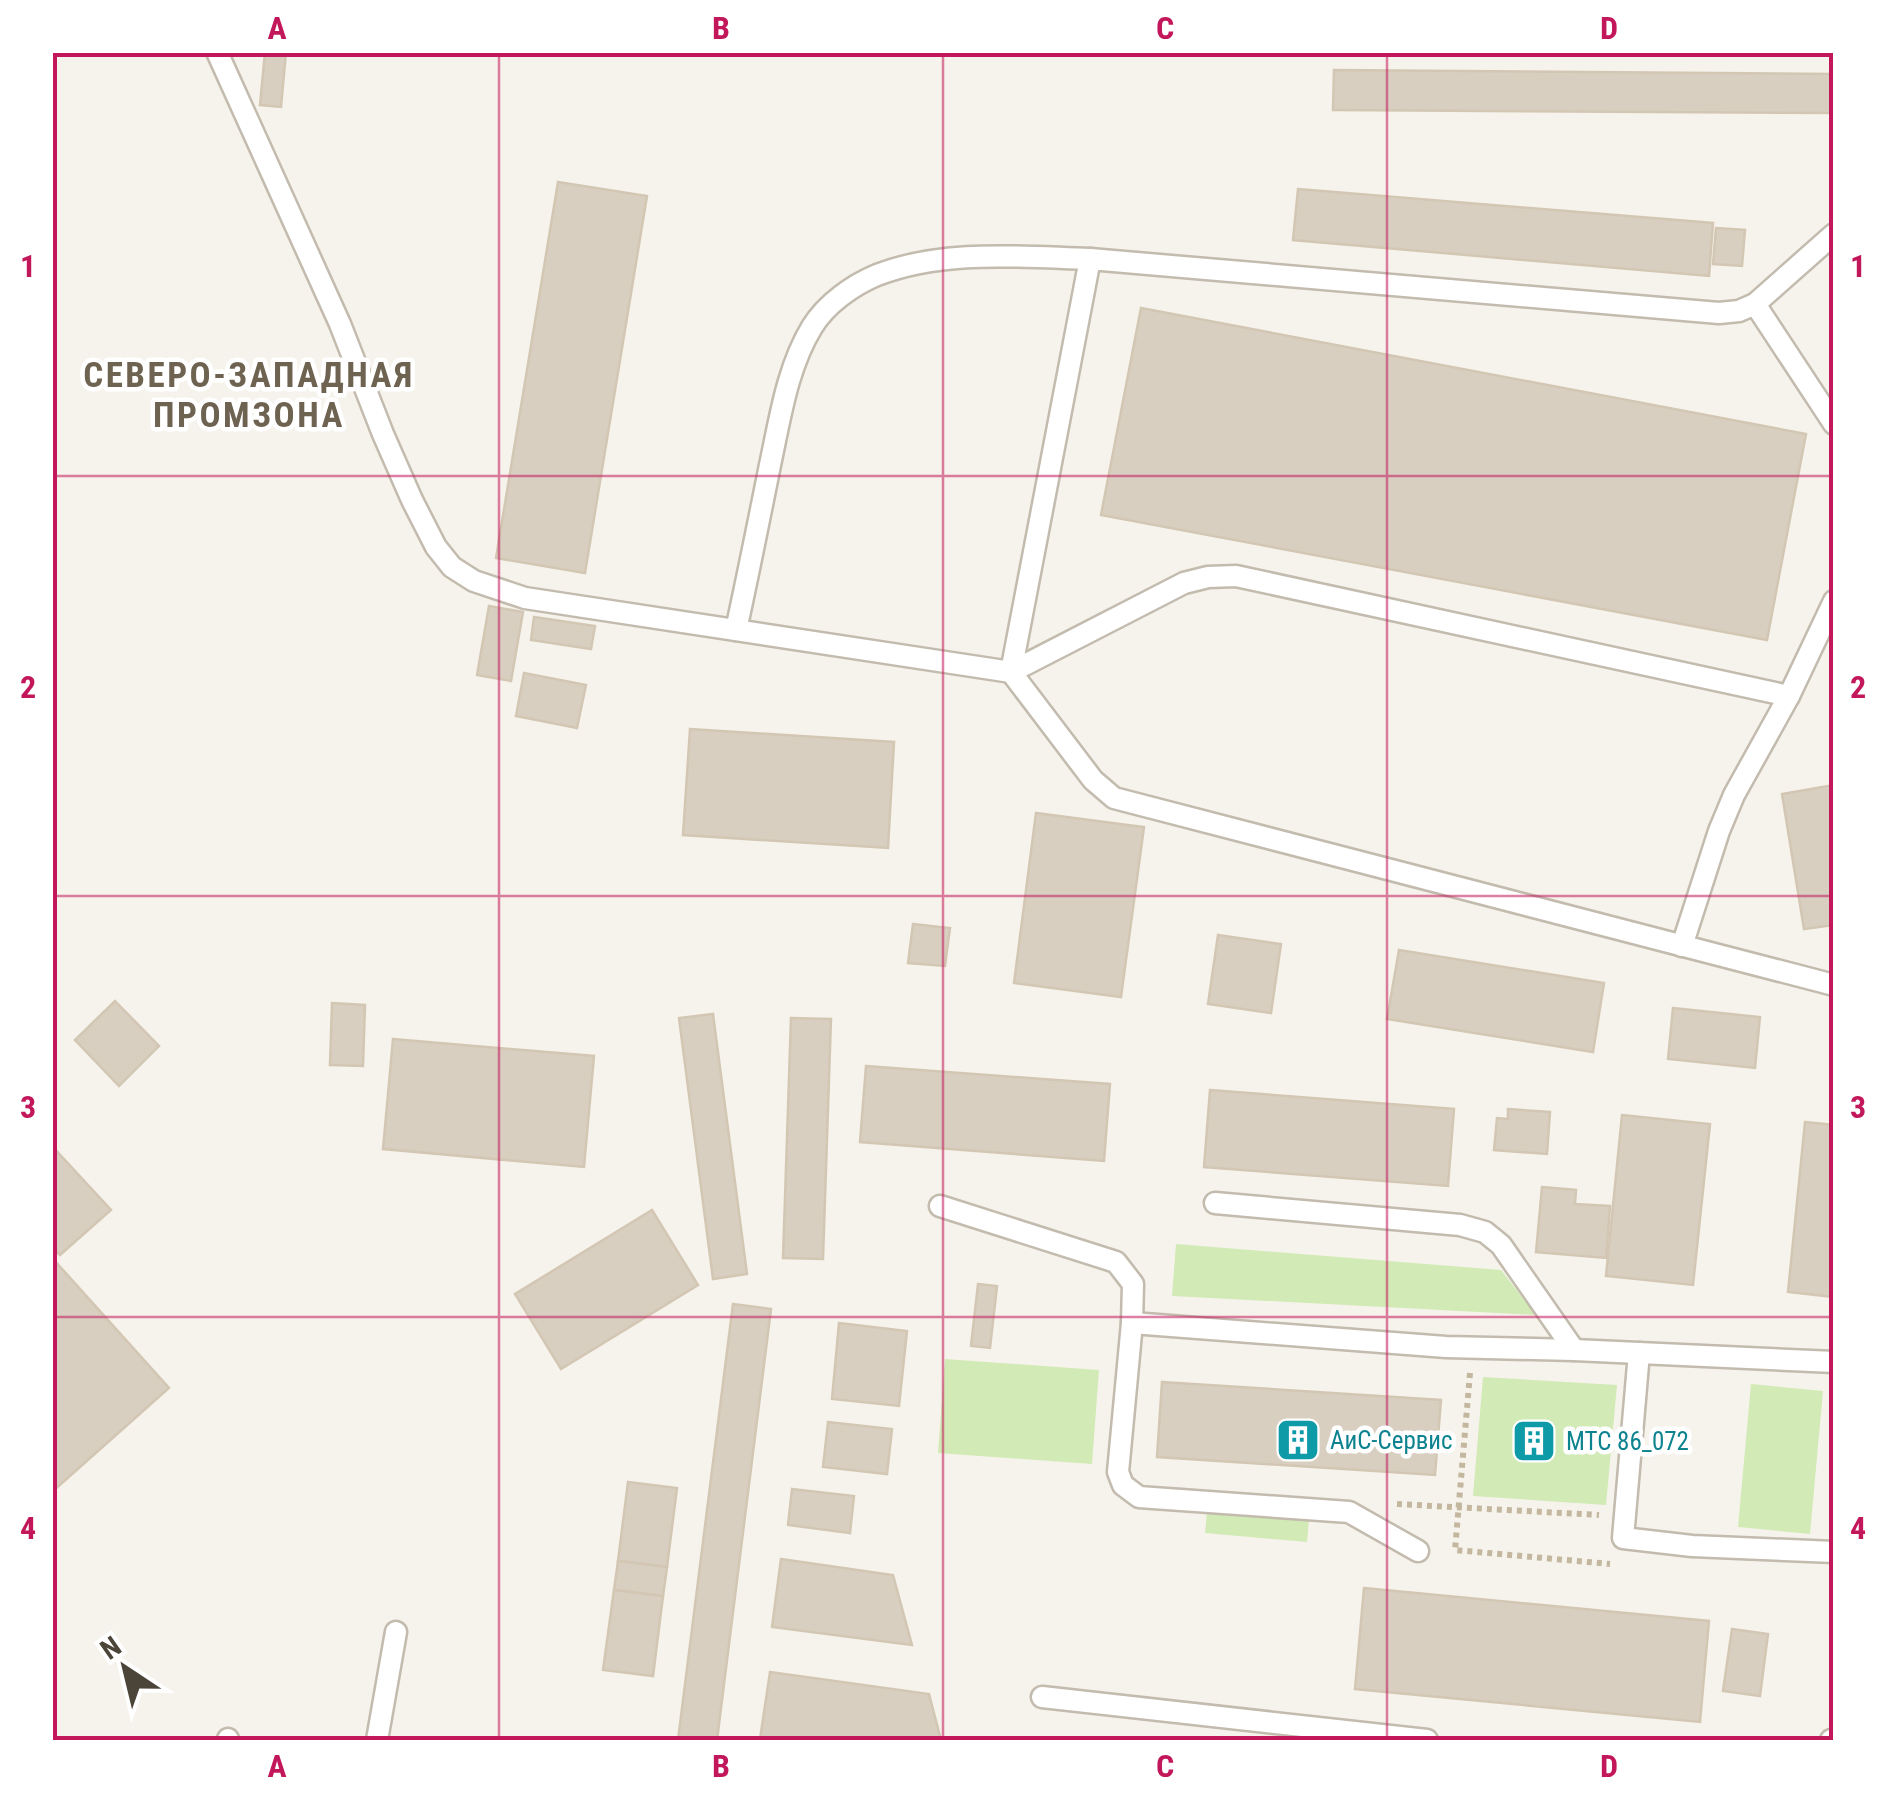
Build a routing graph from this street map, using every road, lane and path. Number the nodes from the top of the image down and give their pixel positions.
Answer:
1 (217, 52) edge
2 (1834, 234) edge
3 (1090, 260) junction
4 (1755, 304) junction
5 (1834, 424) edge
6 (1834, 601) edge
7 (736, 630) junction
8 (1011, 672) junction
9 (1789, 696) junction
10 (1682, 946) junction
11 (1834, 985) edge
12 (1214, 1203) dead end
13 (940, 1206) dead end
14 (1132, 1323) junction
15 (1472, 1348) junction
16 (1574, 1350) junction
17 (1639, 1353) junction
18 (1834, 1362) edge
19 (1387, 1504) dead end
20 (1460, 1508) junction
21 (1625, 1516) junction
22 (1623, 1538) junction
23 (1418, 1552) dead end
24 (1834, 1552) edge
25 (396, 1632) dead end
26 (1042, 1696) dead end
27 (1329, 1735) edge
28 (378, 1740) edge
29 (1427, 1740) edge

1 - 7 lane
2 - 4 lane
3 - 4 lane
3 - 7 lane
3 - 8 lane
4 - 5 lane
6 - 9 lane
7 - 8 lane
8 - 9 lane
8 - 10 lane
9 - 10 lane
10 - 11 lane
12 - 16 lane
13 - 14 lane
14 - 15 lane
14 - 23 lane
15 - 16 lane
15 - 20 path
16 - 17 lane
17 - 18 lane
17 - 21 lane
19 - 20 path
20 - 21 path
20 - 22 path
21 - 22 lane
22 - 24 lane
25 - 28 lane
26 - 27 lane
27 - 29 lane

